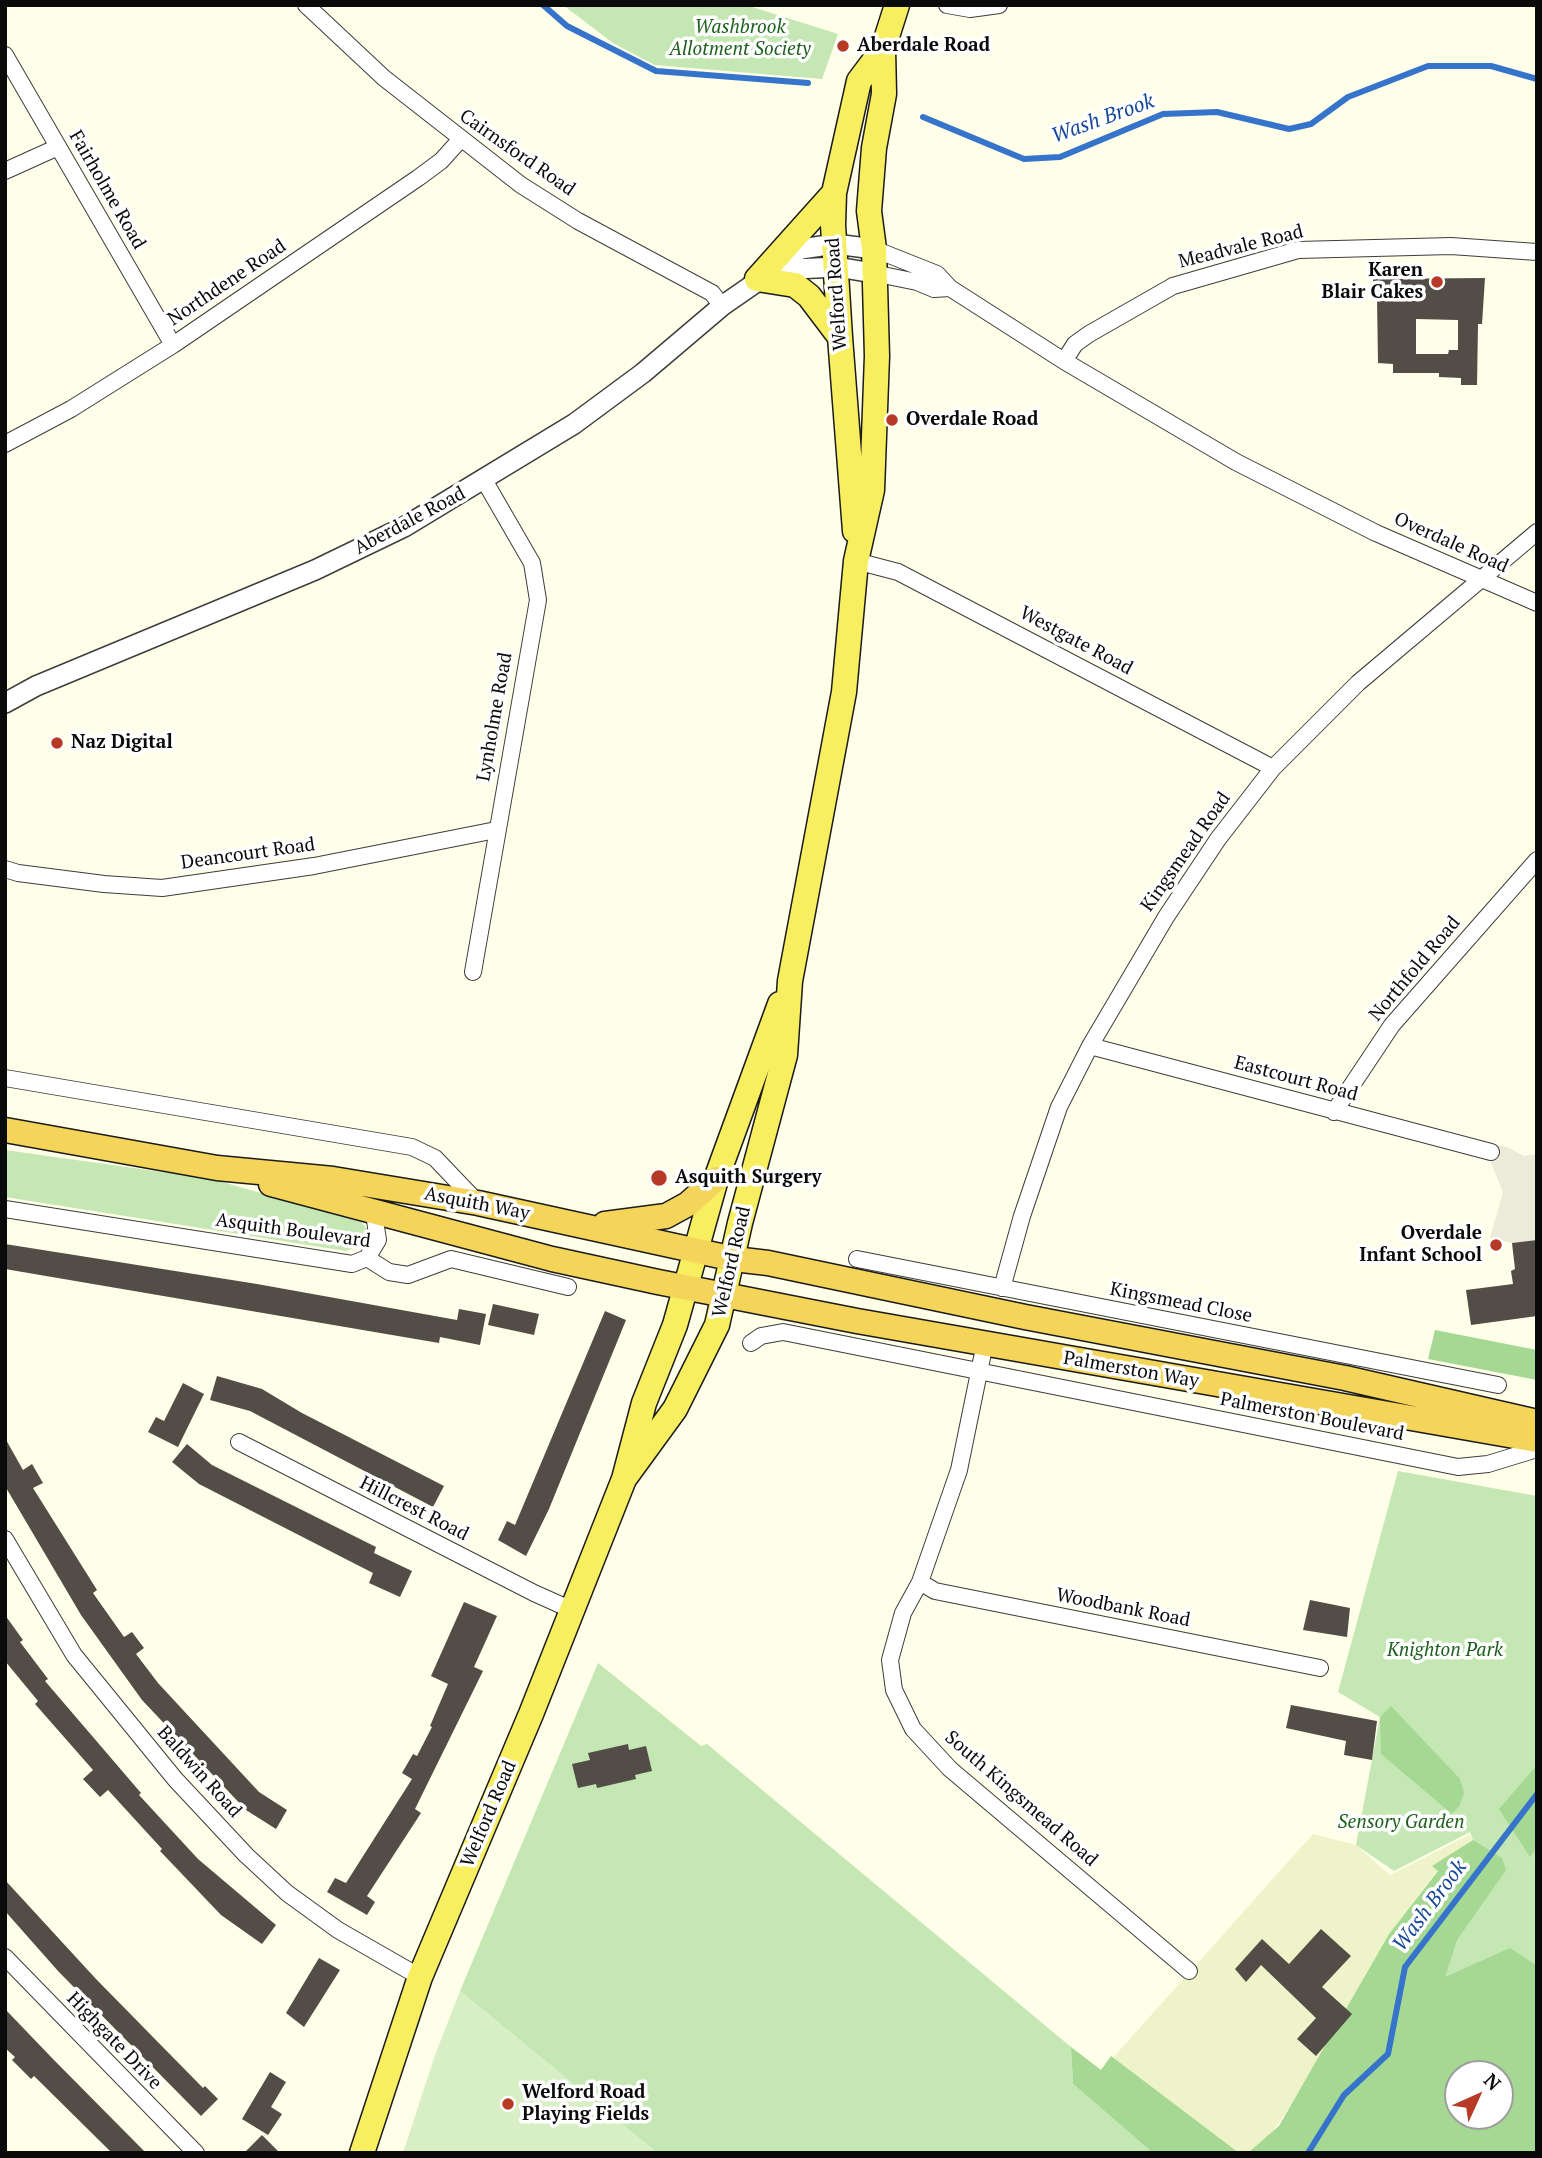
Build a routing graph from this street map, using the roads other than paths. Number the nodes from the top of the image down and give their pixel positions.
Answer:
1 (306, 5) edge
2 (897, 5) edge
3 (947, 5) edge
4 (999, 5) edge
5 (883, 49) junction
6 (5, 55) edge
7 (460, 140) junction
8 (58, 147) junction
9 (5, 171) edge
10 (834, 193) junction
11 (1537, 252) edge
12 (836, 255) junction
13 (874, 261) junction
14 (765, 275) junction
15 (950, 288) junction
16 (722, 306) junction
17 (840, 337) junction
18 (173, 345) junction
19 (1064, 361) junction
20 (5, 444) edge
21 (484, 480) junction
22 (1537, 532) edge
23 (857, 555) junction
24 (1478, 579) junction
25 (1537, 603) edge
26 (5, 703) edge
27 (1273, 768) junction
28 (496, 830) junction
29 (1537, 860) edge
30 (5, 869) edge
31 (473, 972) dead end
32 (790, 981) junction
33 (1090, 1046) junction
34 (5, 1078) edge
35 (1334, 1112) junction
36 (5, 1130) edge
37 (1491, 1152) dead end
38 (217, 1168) junction
39 (716, 1179) junction
40 (478, 1203) junction
41 (5, 1209) edge
42 (374, 1214) junction
43 (587, 1226) junction
44 (695, 1251) junction
45 (367, 1258) junction
46 (734, 1259) junction
47 (857, 1259) dead end
48 (568, 1287) dead end
49 (687, 1287) junction
50 (1002, 1288) junction
51 (901, 1292) junction
52 (726, 1294) junction
53 (751, 1343) dead end
54 (985, 1343) junction
55 (981, 1372) junction
56 (1498, 1385) dead end
57 (1537, 1422) edge
58 (1537, 1440) edge
59 (239, 1442) dead end
60 (1537, 1449) edge
61 (624, 1479) junction
62 (5, 1539) edge
63 (920, 1582) junction
64 (572, 1610) junction
65 (1320, 1668) dead end
66 (5, 1957) edge
67 (1189, 1971) dead end
68 (420, 1977) junction
69 (196, 2153) edge
70 (362, 2153) edge

1 - 7 street, Cairnsford Road
2 - 5 main road, Welford Road
3 - 4 street
5 - 10 main road, Welford Road
5 - 13 main road, Welford Road
6 - 8 street, Fairholme Road
7 - 16 street, Cairnsford Road
7 - 18 street, Northdene Road
8 - 9 street
8 - 18 street, Fairholme Road
10 - 12 main road, Welford Road
10 - 14 main road
11 - 19 street, Meadvale Road
12 - 13 street, Aberdale Road
12 - 14 street, Aberdale Road
12 - 17 main road, Welford Road
13 - 15 street, Overdale Road
13 - 15 street, Overdale Road
13 - 23 main road, Welford Road
14 - 16 street, Aberdale Road
14 - 17 main road
15 - 19 street, Overdale Road
16 - 21 street, Aberdale Road
17 - 23 main road, Welford Road
18 - 20 street, Northdene Road
19 - 24 street, Overdale Road
21 - 26 street, Aberdale Road
21 - 28 street, Lynholme Road
22 - 24 street, Kingsmead Road
23 - 27 street, Westgate Road
23 - 32 main road, Welford Road
24 - 25 street, Overdale Road
24 - 27 street, Kingsmead Road
27 - 33 street, Kingsmead Road
28 - 30 street, Deancourt Road
28 - 31 street, Lynholme Road
29 - 35 street, Northfold Road
32 - 39 main road, Welford Road
32 - 46 main road, Welford Road
33 - 35 street, Eastcourt Road
33 - 50 street, Kingsmead Road
34 - 40 street
35 - 37 street, Eastcourt Road
36 - 38 highway, Asquith Way
38 - 40 highway, Asquith Way
38 - 42 highway, Asquith Way
39 - 43 highway
39 - 44 main road, Welford Road
40 - 43 highway, Asquith Way
41 - 45 street, Asquith Boulevard
42 - 45 street
42 - 49 highway, Asquith Way
43 - 44 highway, Asquith Way
44 - 46 highway, Asquith Way
44 - 49 main road, Welford Road
45 - 48 street, Asquith Boulevard
46 - 51 highway, Palmerston Way
46 - 52 main road, Welford Road
47 - 50 street, Kingsmead Close
49 - 52 highway, Asquith Way
49 - 61 main road, Welford Road
50 - 56 street, Kingsmead Close
51 - 54 highway
51 - 57 highway, Palmerston Way
52 - 54 highway, Palmerston Way
52 - 61 main road, Welford Road
53 - 55 street, Palmerston Boulevard
54 - 55 street, South Kingsmead Road
54 - 58 highway, Palmerston Way
55 - 60 street, Palmerston Boulevard
55 - 63 street, South Kingsmead Road
59 - 64 street, Hillcrest Road
61 - 64 main road, Welford Road
62 - 68 street, Baldwin Road
63 - 65 street, Woodbank Road
63 - 67 street, South Kingsmead Road
64 - 68 main road, Welford Road
66 - 69 street, Highgate Drive
68 - 70 main road, Welford Road

